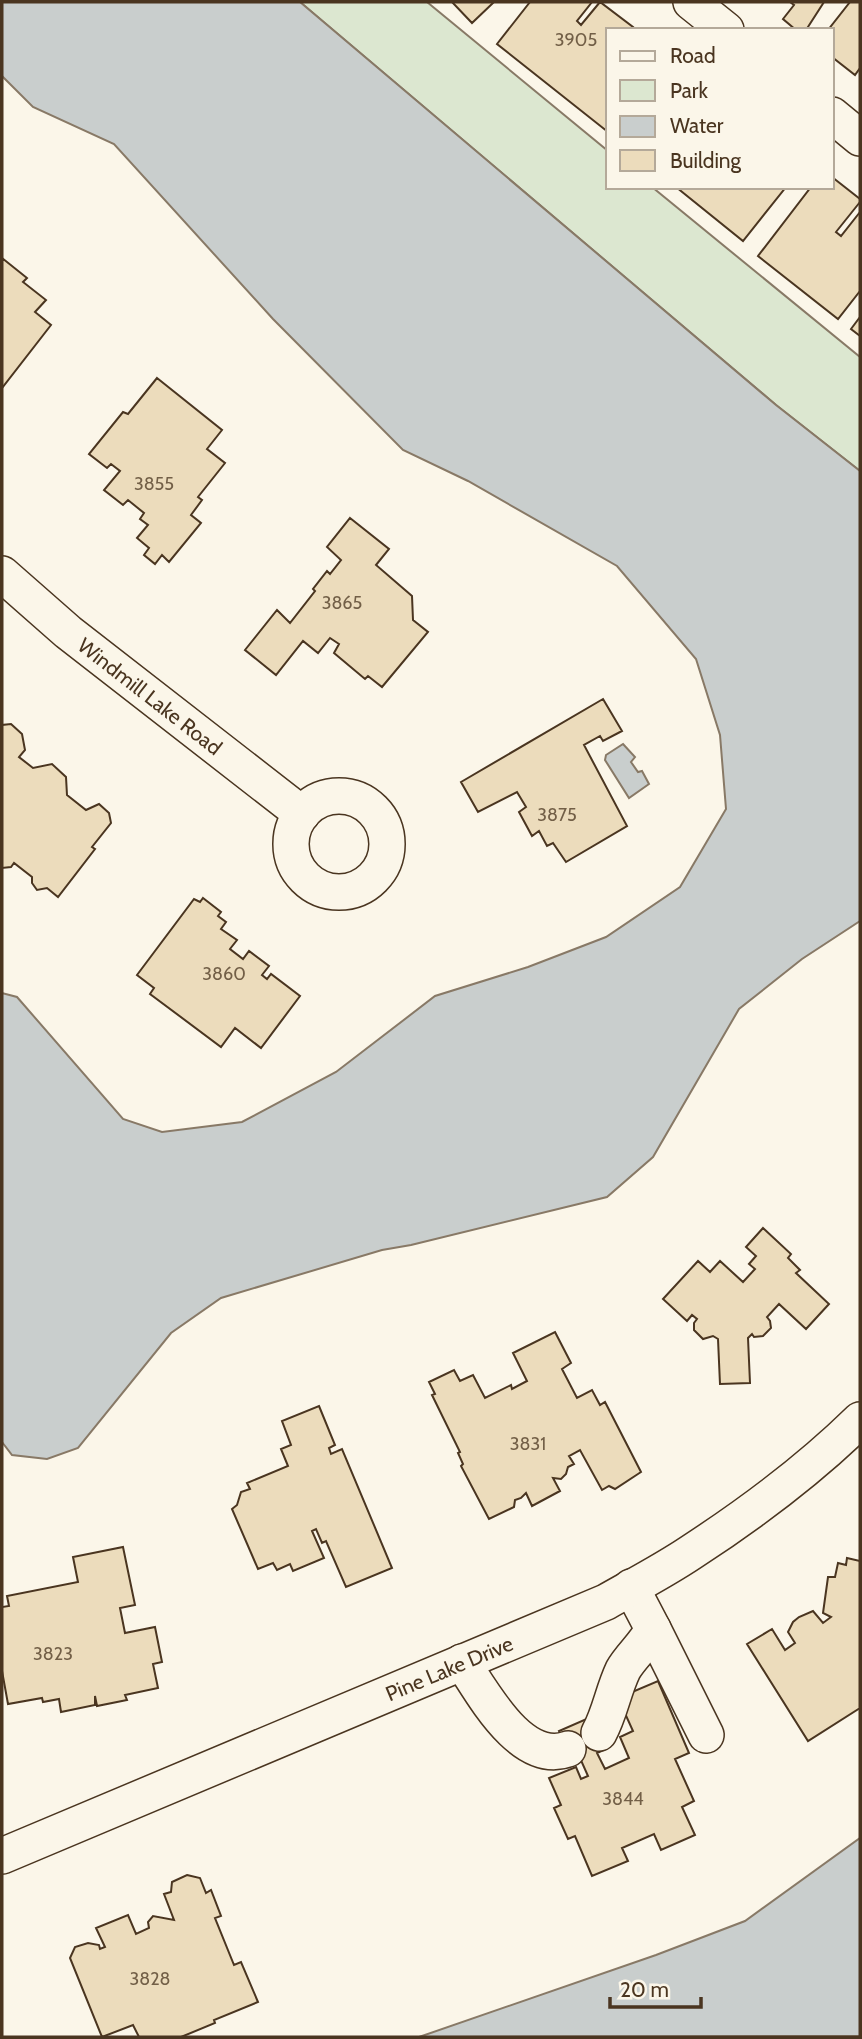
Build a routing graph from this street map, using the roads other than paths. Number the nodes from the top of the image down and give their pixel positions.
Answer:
1 (691, 2) edge
2 (724, 28) edge
3 (834, 117) edge
4 (860, 138) edge
5 (2, 574) edge
6 (302, 814) dead end
7 (860, 1420) edge
8 (631, 1587) junction
9 (653, 1629) junction
10 (462, 1662) junction
11 (598, 1733) dead end
12 (706, 1735) dead end
13 (568, 1749) dead end
14 (2, 1856) edge

1 - 2 street
3 - 4 street
5 - 6 street, Windmill Lake Road
7 - 8 street, Pine Lake Drive
8 - 9 street
8 - 10 street, Pine Lake Drive
9 - 11 street
9 - 12 street
10 - 13 street
10 - 14 street, Pine Lake Drive

